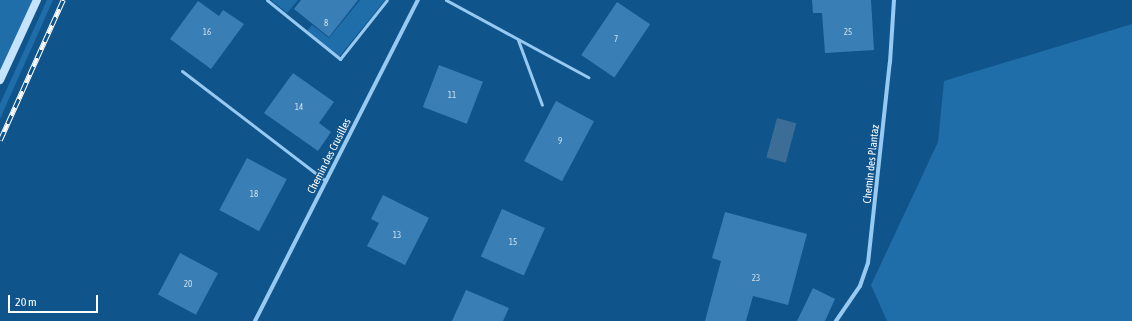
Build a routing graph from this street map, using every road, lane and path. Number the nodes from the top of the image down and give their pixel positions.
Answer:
1 (36, 0) edge
2 (267, 0) edge
3 (387, 0) edge
4 (418, 0) edge
5 (446, 0) edge
6 (894, 0) edge
7 (518, 40) junction
8 (182, 71) dead end
9 (588, 77) dead end
10 (0, 80) edge
11 (542, 105) dead end
12 (326, 181) junction
13 (255, 321) edge
14 (836, 321) edge

1 - 10 street
2 - 3 lane
4 - 12 street, Chemin des Crusilles
5 - 7 lane
6 - 14 street, Chemin des Plantaz
7 - 9 lane
7 - 11 lane
8 - 12 lane
12 - 13 street, Chemin des Crusilles

